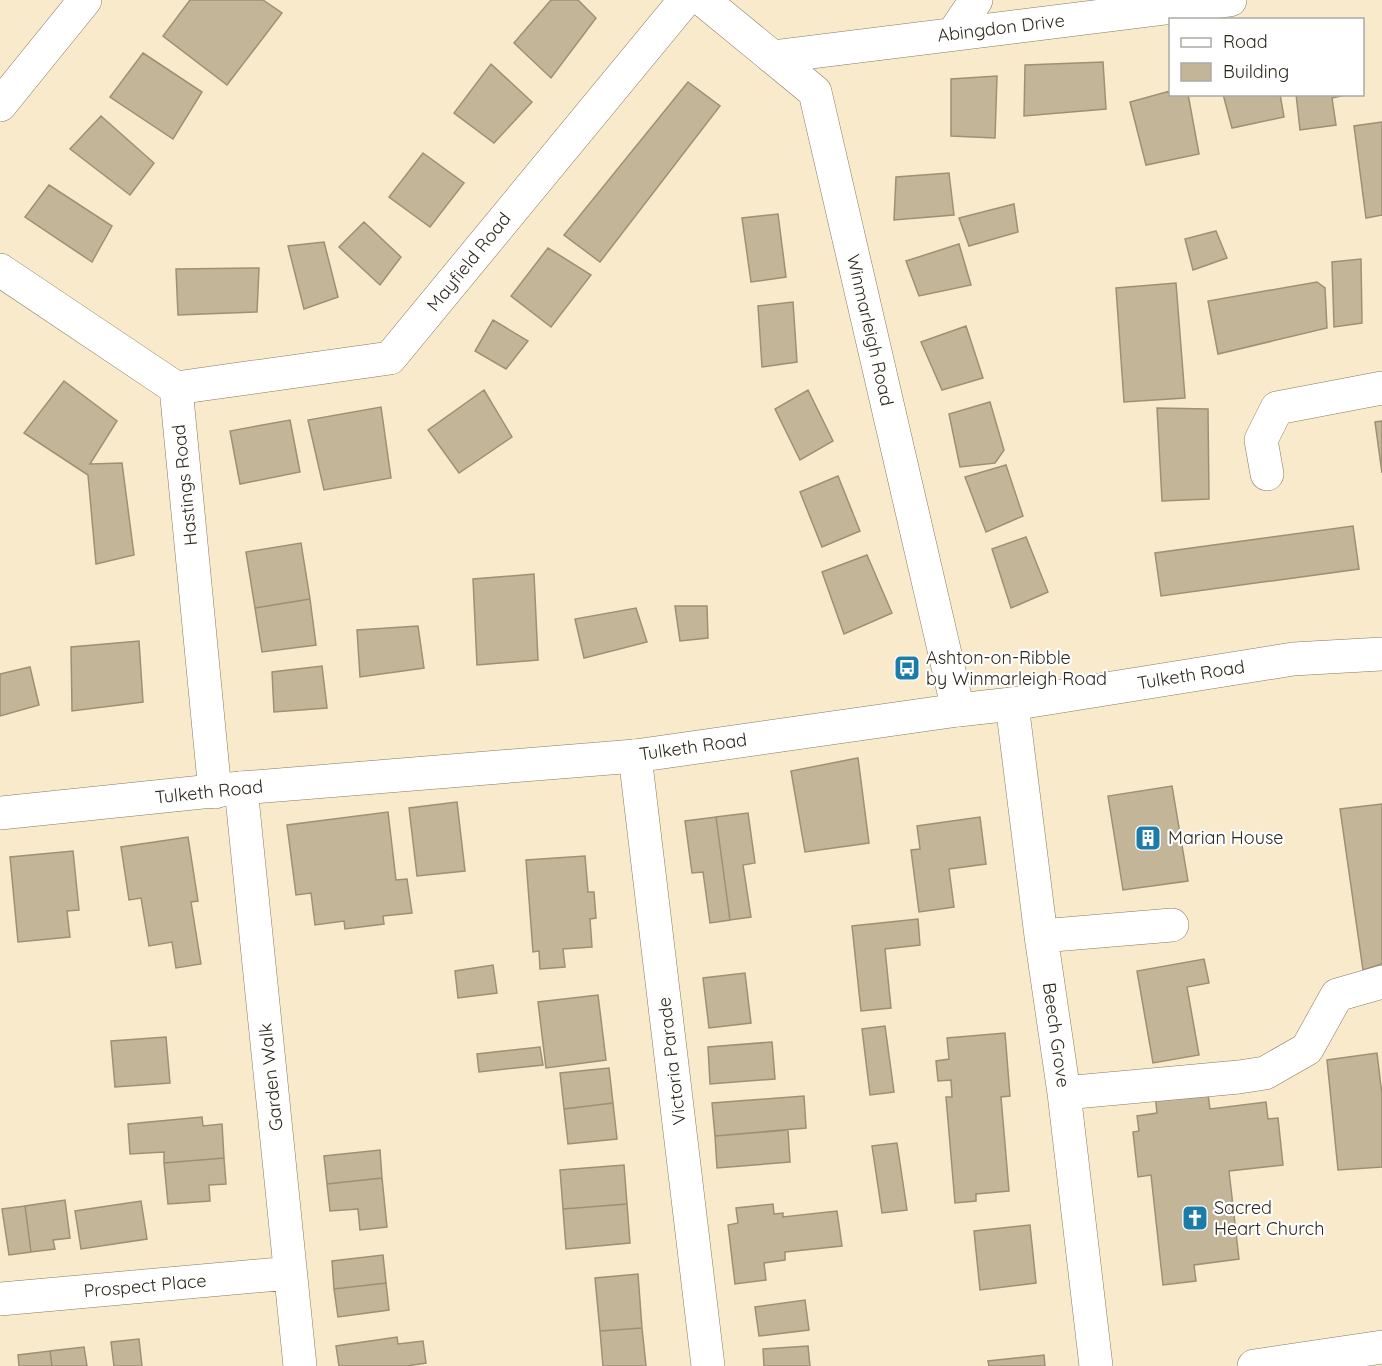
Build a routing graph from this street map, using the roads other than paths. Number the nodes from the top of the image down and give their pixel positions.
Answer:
1 (85, 0) edge
2 (685, 0) edge
3 (703, 0) edge
4 (976, 0) edge
5 (1230, 0) edge
6 (952, 34) junction
7 (772, 57) junction
8 (0, 105) edge
9 (0, 270) edge
10 (176, 388) junction
11 (1382, 388) edge
12 (1267, 474) dead end
13 (1382, 654) edge
14 (1012, 704) junction
15 (958, 710) junction
16 (635, 756) junction
17 (228, 790) junction
18 (0, 813) edge
19 (1172, 925) dead end
20 (1041, 936) junction
21 (1382, 982) edge
22 (1064, 1093) junction
23 (291, 1273) junction
24 (0, 1299) edge
25 (1382, 1347) edge
26 (300, 1366) edge
27 (708, 1366) edge
28 (1096, 1366) edge
29 (1254, 1366) edge

1 - 8 street
2 - 10 street, Mayfield Road
3 - 7 street, Winmarleigh Road
4 - 6 street
5 - 6 street, Abingdon Drive
6 - 7 street, Abingdon Drive
7 - 15 street, Winmarleigh Road
9 - 10 street
10 - 17 street, Hastings Road
11 - 12 street
13 - 14 street, Tulketh Road
14 - 15 street, Tulketh Road
14 - 20 street, Beech Grove
15 - 16 street, Tulketh Road
16 - 17 street, Tulketh Road
16 - 27 street, Victoria Parade
17 - 18 street, Tulketh Road
17 - 23 street, Garden Walk
19 - 20 street
20 - 22 street, Beech Grove
21 - 22 street
22 - 28 street, Beech Grove
23 - 24 street, Prospect Place
23 - 26 street, Garden Walk
25 - 29 street

